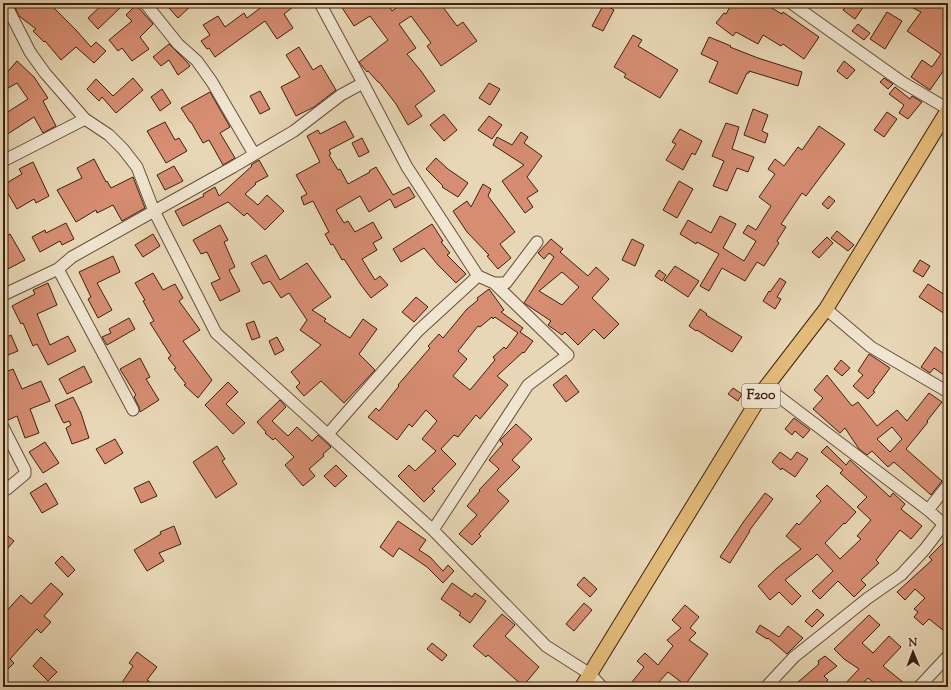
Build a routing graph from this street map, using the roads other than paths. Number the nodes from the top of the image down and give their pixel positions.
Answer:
1 (5, 3) edge
2 (145, 3) edge
3 (791, 3) edge
4 (322, 7) dead end
5 (363, 83) junction
6 (948, 110) edge
7 (84, 119) junction
8 (254, 154) junction
9 (3, 161) edge
10 (154, 211) junction
11 (537, 242) dead end
12 (58, 269) junction
13 (478, 276) junction
14 (494, 283) junction
15 (3, 295) edge
16 (826, 309) junction
17 (766, 387) junction
18 (948, 392) edge
19 (133, 410) dead end
20 (3, 427) edge
21 (328, 434) junction
22 (948, 486) edge
23 (7, 489) dead end
24 (928, 510) junction
25 (946, 526) edge
26 (432, 530) junction
27 (948, 656) edge
28 (590, 674) junction
29 (767, 686) dead end
30 (582, 687) edge
31 (602, 687) edge
32 (919, 687) edge

1 - 7 street
2 - 8 street
3 - 6 street
4 - 5 street
5 - 8 street
5 - 13 street
6 - 16 main road, F200
7 - 9 street
7 - 10 street
8 - 10 street
10 - 12 street
10 - 21 street
11 - 14 street
12 - 15 street
12 - 19 street
13 - 14 street
13 - 21 street
14 - 26 street
16 - 17 main road, F200
16 - 18 street
17 - 24 street
17 - 28 main road, F200
20 - 23 street
21 - 26 street
22 - 24 street
24 - 25 street
25 - 29 street
26 - 28 street
27 - 32 street
28 - 30 main road, F200
28 - 31 street

